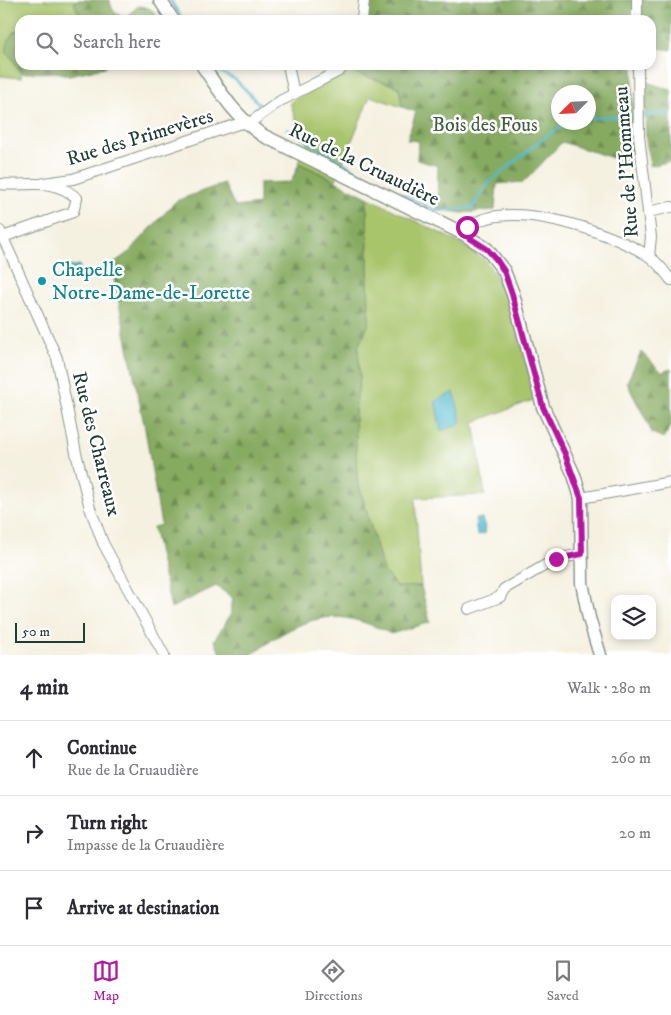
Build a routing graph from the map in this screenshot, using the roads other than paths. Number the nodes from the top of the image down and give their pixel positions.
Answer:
1 (160, 0) edge
2 (364, 0) edge
3 (637, 0) edge
4 (170, 15) edge
5 (362, 15) edge
6 (637, 15) edge
7 (205, 70) edge
8 (289, 70) edge
9 (340, 70) edge
10 (638, 70) edge
11 (294, 94) junction
12 (245, 123) junction
13 (44, 182) junction
14 (0, 184) edge
15 (671, 207) edge
16 (648, 212) junction
17 (462, 233) junction
18 (2, 234) edge
19 (649, 256) junction
20 (671, 280) edge
21 (671, 482) edge
22 (581, 498) junction
23 (582, 554) junction
24 (469, 609) dead end
25 (164, 655) edge
26 (600, 655) edge

1 - 4 main road
2 - 5 street
3 - 6 street
7 - 12 main road, Rue de la Cruaudière
8 - 11 street
9 - 11 street, Rue des Primevères
10 - 16 street, Rue de l'Hommeau
11 - 12 street, Rue des Primevères
12 - 13 street, Rue des Primevères
12 - 17 main road, Rue de la Cruaudière
13 - 14 street, Rue des Primevères
13 - 18 street
15 - 16 street
16 - 19 street, Rue de l'Hommeau
17 - 19 street
17 - 22 main road, Rue de la Cruaudière
18 - 25 street, Rue des Charreaux
19 - 20 street
21 - 22 street
22 - 23 main road, Rue de la Cruaudière
23 - 24 street
23 - 26 main road, Rue de la Cruaudière

